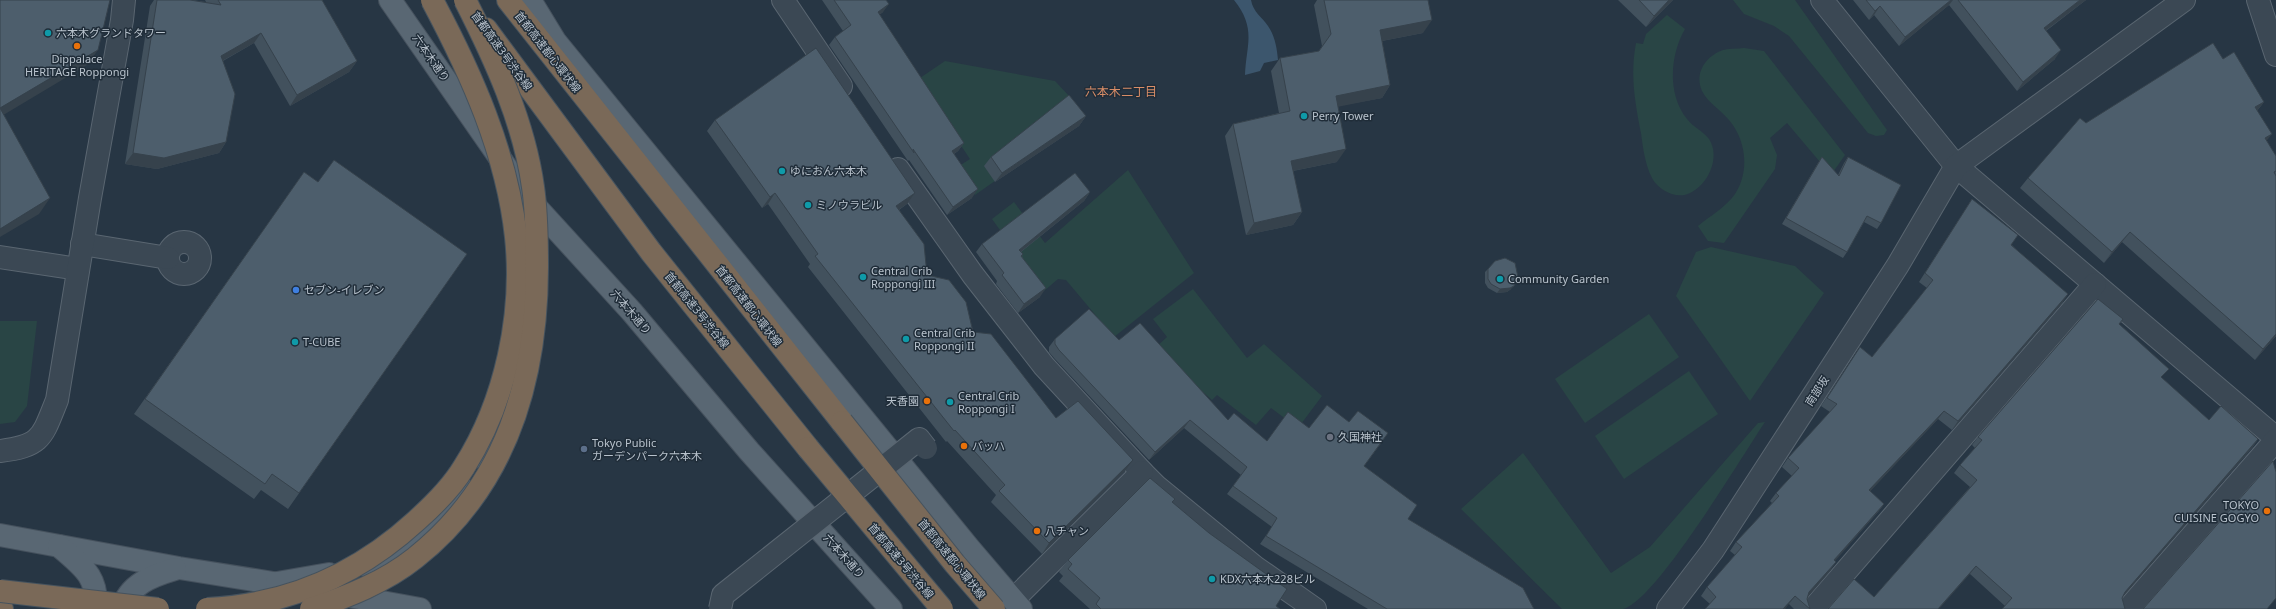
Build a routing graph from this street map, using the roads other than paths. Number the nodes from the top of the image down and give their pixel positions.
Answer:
1 (124, 0) edge
2 (390, 0) edge
3 (432, 0) edge
4 (466, 0) edge
5 (508, 0) edge
6 (530, 0) edge
7 (784, 0) edge
8 (1822, 0) edge
9 (2184, 0) edge
10 (2258, 0) edge
11 (2276, 54) edge
12 (852, 102) edge
13 (885, 151) edge
14 (1956, 166) junction
15 (526, 197) junction
16 (82, 244) junction
17 (0, 257) edge
18 (168, 258) dead end
19 (78, 269) junction
20 (2095, 284) junction
21 (2276, 439) edge
22 (926, 448) dead end
23 (0, 451) edge
24 (1142, 472) junction
25 (0, 535) edge
26 (59, 546) junction
27 (179, 568) junction
28 (277, 583) junction
29 (0, 593) edge
30 (1007, 607) edge
31 (74, 609) edge
32 (96, 609) edge
33 (122, 609) edge
34 (158, 609) edge
35 (207, 609) edge
36 (311, 609) edge
37 (420, 609) edge
38 (720, 609) edge
39 (891, 609) edge
40 (942, 609) edge
41 (1315, 609) edge
42 (1668, 609) edge
43 (1813, 609) edge
44 (2128, 609) edge

1 - 16 street
2 - 15 main road, 六本木通り
3 - 35 highway, bridge
4 - 36 highway, bridge
4 - 40 highway, 首都高速3号渋谷線, bridge
5 - 30 highway, 首都高速都心環状線, bridge
6 - 30 main road
7 - 12 street
8 - 14 street
9 - 14 street
10 - 11 street
13 - 24 street
14 - 20 street
14 - 42 street, 南部坂
15 - 28 main road
15 - 39 main road, 六本木通り
16 - 18 street
16 - 19 street
17 - 19 street
19 - 23 street
20 - 21 street
20 - 43 street
21 - 44 street
22 - 38 street, bridge
24 - 30 street
24 - 41 street
25 - 26 main road
26 - 27 main road
26 - 32 main road
27 - 28 main road
27 - 33 main road
28 - 37 main road
29 - 31 highway
29 - 34 highway, bridge

